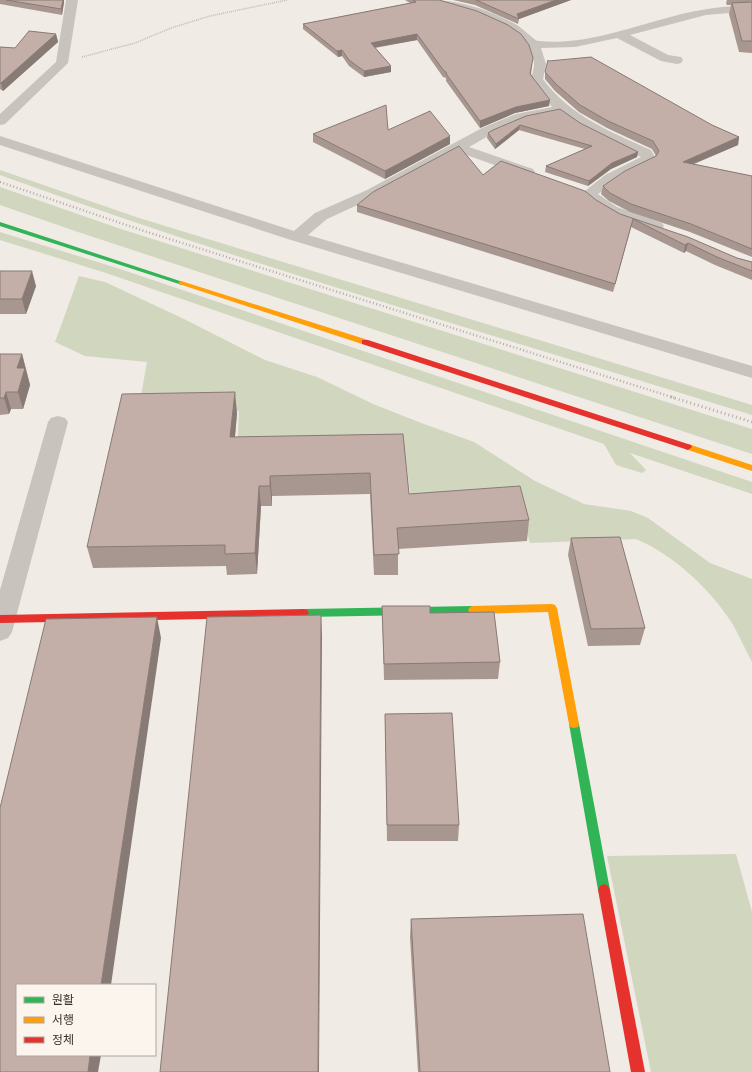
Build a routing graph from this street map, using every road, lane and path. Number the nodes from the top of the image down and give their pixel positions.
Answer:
1 (72, 0) edge
2 (287, 0) edge
3 (436, 0) edge
4 (752, 8) edge
5 (620, 35) junction
6 (532, 44) junction
7 (677, 60) dead end
8 (62, 62) junction
9 (560, 109) junction
10 (0, 121) edge
11 (0, 140) edge
12 (456, 147) junction
13 (538, 175) edge
14 (575, 188) edge
15 (590, 194) junction
16 (0, 224) edge
17 (669, 231) edge
18 (297, 237) junction
19 (752, 372) edge
20 (58, 422) dead end
21 (752, 468) edge
22 (1, 623) edge
23 (638, 1072) edge

1 - 8 street
2 - 8 path
3 - 6 street
4 - 5 street
5 - 6 street
5 - 7 street
6 - 9 street
8 - 10 street
9 - 12 street
9 - 15 street
11 - 18 street
12 - 13 street
12 - 18 street
14 - 15 street
15 - 17 street
16 - 21 main road
18 - 19 street
20 - 22 street
22 - 23 main road

